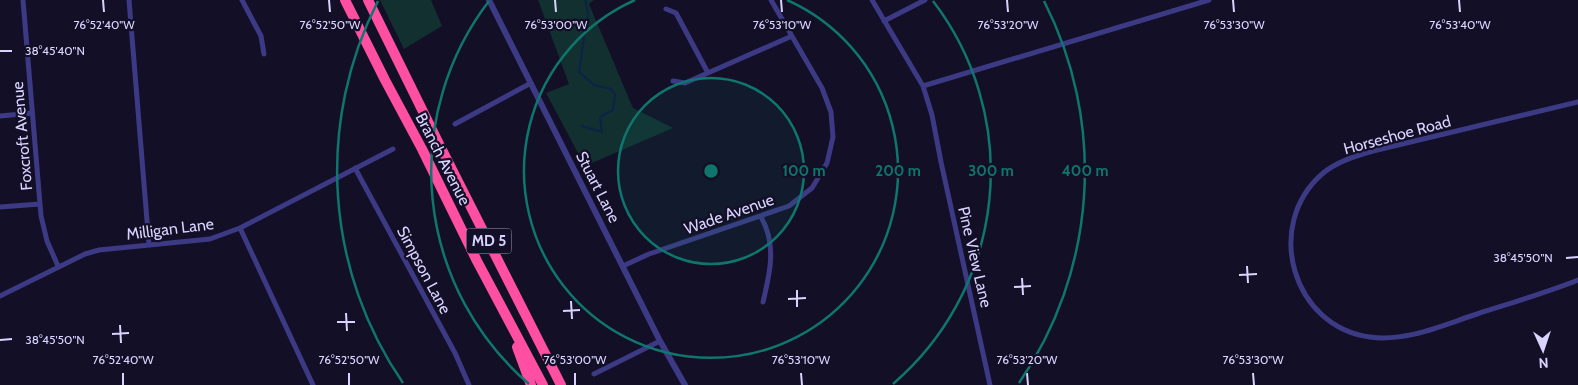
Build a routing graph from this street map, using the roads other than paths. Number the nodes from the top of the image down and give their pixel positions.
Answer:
1 (23, 0) edge
2 (129, 0) edge
3 (242, 0) edge
4 (345, 0) edge
5 (368, 0) edge
6 (489, 0) edge
7 (771, 0) edge
8 (872, 0) edge
9 (926, 0) edge
10 (1209, 0) edge
11 (666, 9) dead end
12 (884, 21) junction
13 (792, 36) junction
14 (264, 54) dead end
15 (708, 73) junction
16 (673, 81) dead end
17 (531, 83) junction
18 (922, 86) junction
19 (1578, 102) edge
20 (32, 113) junction
21 (0, 116) edge
22 (455, 124) dead end
23 (393, 149) dead end
24 (355, 168) junction
25 (40, 204) junction
26 (0, 207) edge
27 (761, 217) junction
28 (240, 228) junction
29 (149, 245) junction
30 (58, 266) junction
31 (623, 266) junction
32 (1578, 280) edge
33 (489, 284) junction
34 (0, 296) edge
35 (763, 302) dead end
36 (660, 341) junction
37 (594, 374) dead end
38 (313, 385) edge
39 (469, 385) edge
40 (531, 385) edge
41 (543, 385) edge
42 (563, 385) edge
43 (685, 385) edge
44 (990, 385) edge

1 - 20 street, Foxcroft Avenue
2 - 29 street
3 - 14 street
4 - 33 highway, Branch Avenue / MD 5
5 - 42 highway, Branch Avenue / MD 5
6 - 17 street, Stuart Lane
7 - 13 street, Wade Avenue
8 - 12 street, Pine View Lane
9 - 12 street
10 - 18 street
11 - 15 street
12 - 18 street, Pine View Lane
13 - 15 street
13 - 27 street, Wade Avenue
15 - 16 street
17 - 22 street
17 - 31 street, Stuart Lane
18 - 44 street, Pine View Lane
19 - 32 street, Horseshoe Road
20 - 21 street
20 - 25 street, Foxcroft Avenue
23 - 24 street, Milligan Lane
24 - 28 street, Milligan Lane
24 - 39 street, Simpson Lane
25 - 26 street
25 - 30 street, Foxcroft Avenue
27 - 31 street, Wade Avenue
27 - 35 street
28 - 29 street, Milligan Lane
28 - 38 street
29 - 30 street, Milligan Lane
30 - 34 street, Milligan Lane
31 - 36 street, Stuart Lane
33 - 40 highway
33 - 41 highway, Branch Avenue / MD 5
36 - 37 street
36 - 43 street, Stuart Lane

